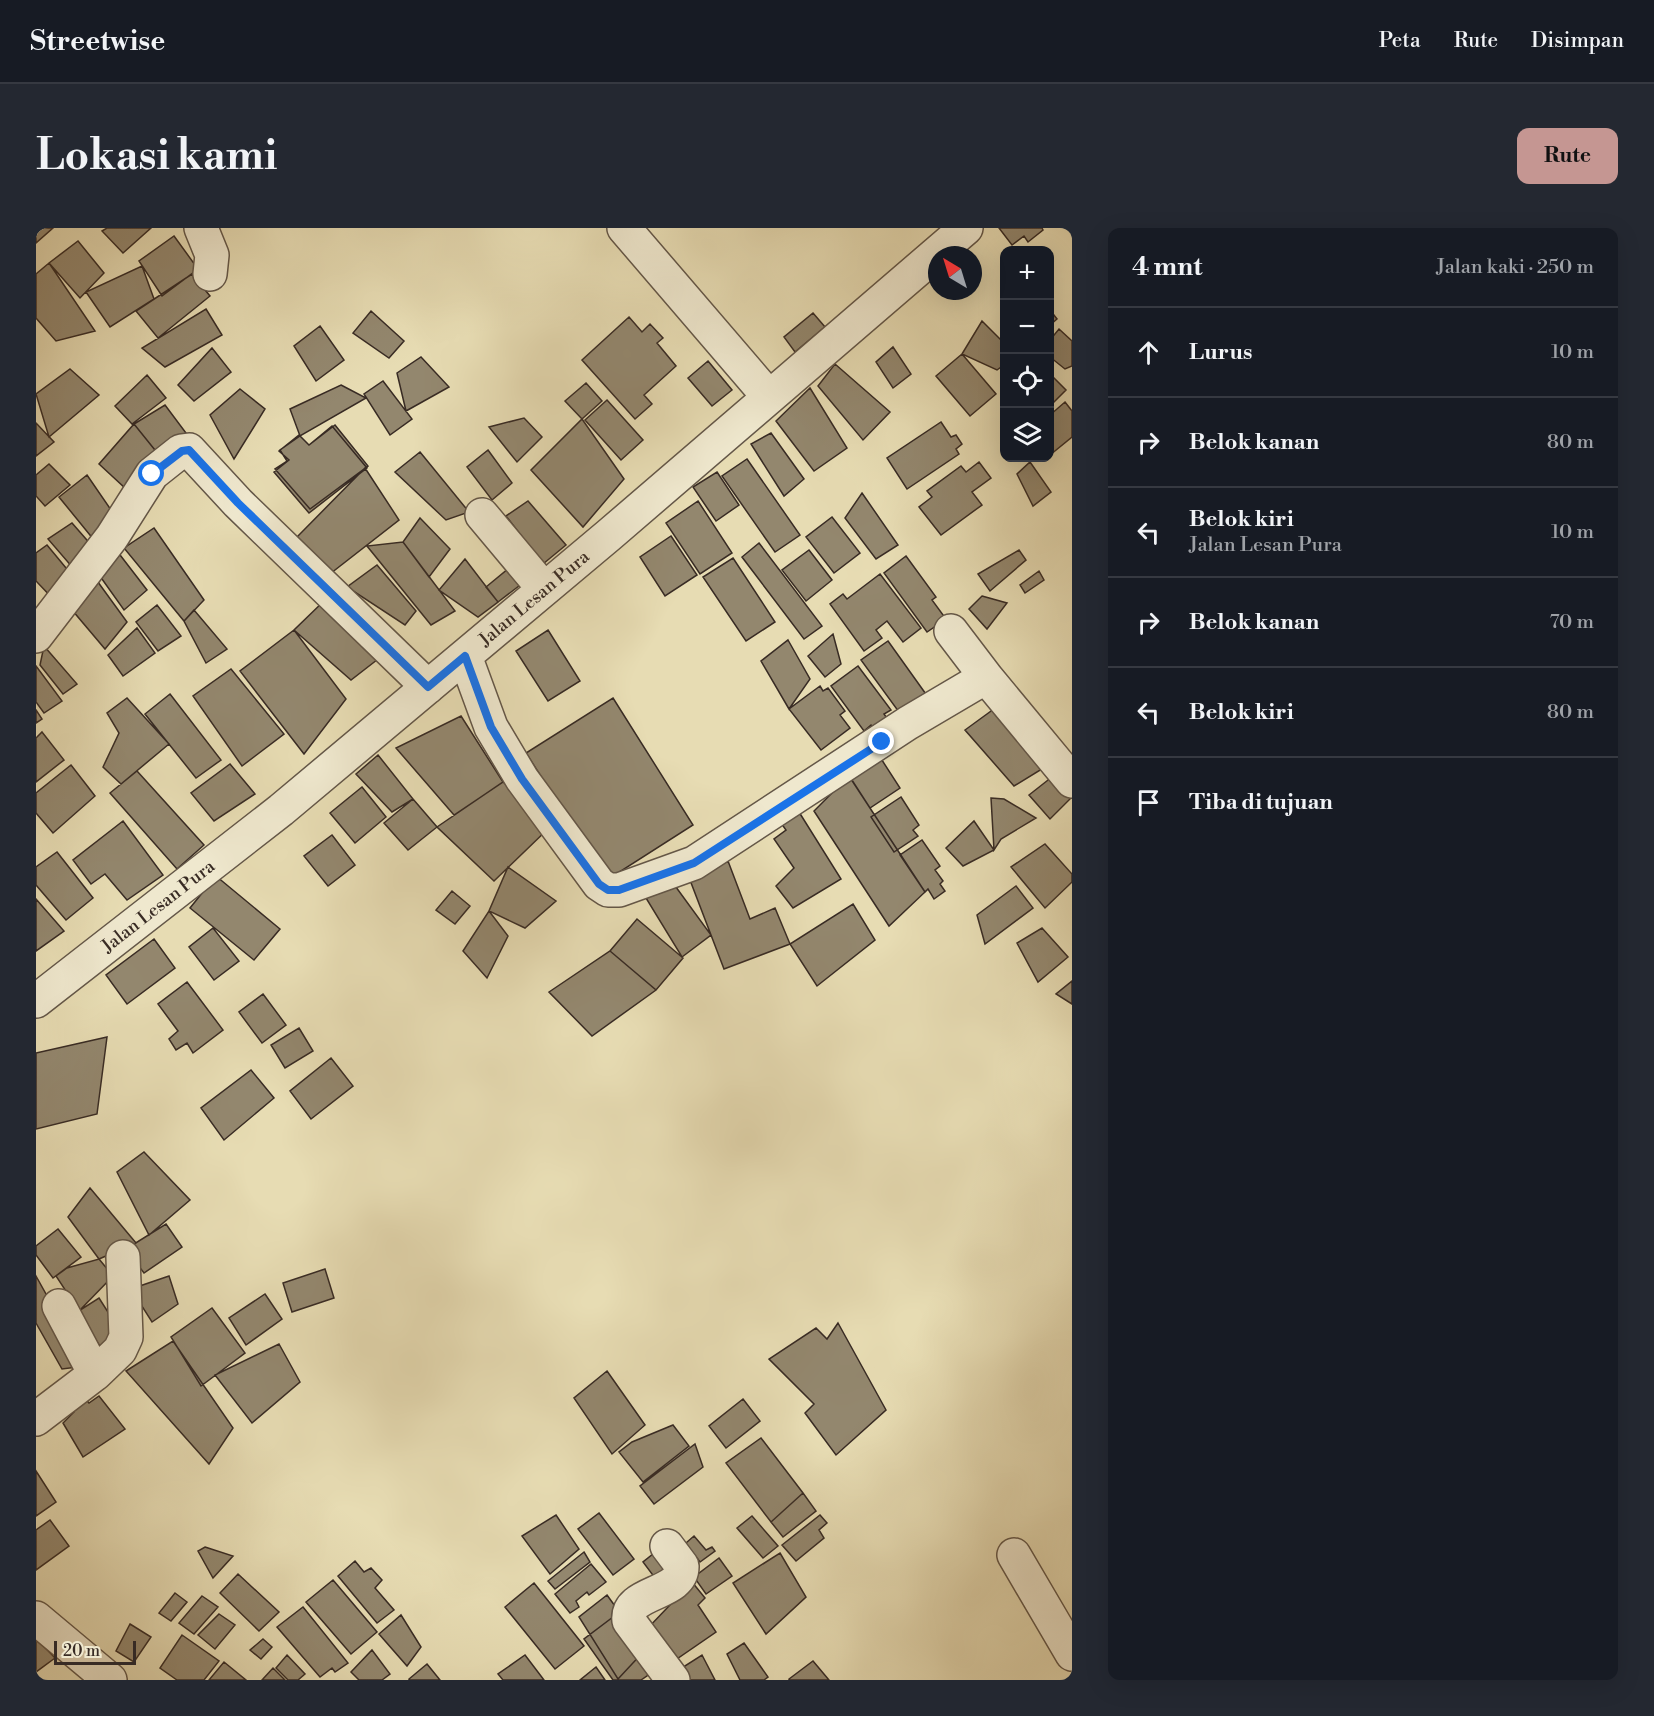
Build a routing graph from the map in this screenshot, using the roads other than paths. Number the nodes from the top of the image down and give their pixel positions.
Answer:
1 (201, 228) edge
2 (624, 228) edge
3 (966, 228) edge
4 (210, 274) dead end
5 (770, 397) junction
6 (482, 515) dead end
7 (544, 590) junction
8 (951, 631) dead end
9 (36, 636) edge
10 (465, 656) junction
11 (986, 677) junction
12 (428, 687) junction
13 (1072, 781) edge
14 (36, 1002) edge
15 (123, 1257) dead end
16 (59, 1306) dead end
17 (95, 1374) junction
18 (36, 1419) edge
19 (667, 1546) dead end
20 (1014, 1555) dead end
21 (36, 1618) edge
22 (1072, 1654) edge
23 (110, 1680) edge
24 (673, 1680) edge

1 - 4 street
2 - 5 street
3 - 5 street, Jalan Lesan Pura
5 - 7 street, Jalan Lesan Pura
6 - 7 street
7 - 10 street, Jalan Lesan Pura
8 - 11 street
9 - 12 street
10 - 11 street
10 - 12 street, Jalan Lesan Pura
11 - 13 street
12 - 14 street, Jalan Lesan Pura
15 - 17 street
16 - 17 street
17 - 18 street
19 - 24 street
20 - 22 street
21 - 23 street

